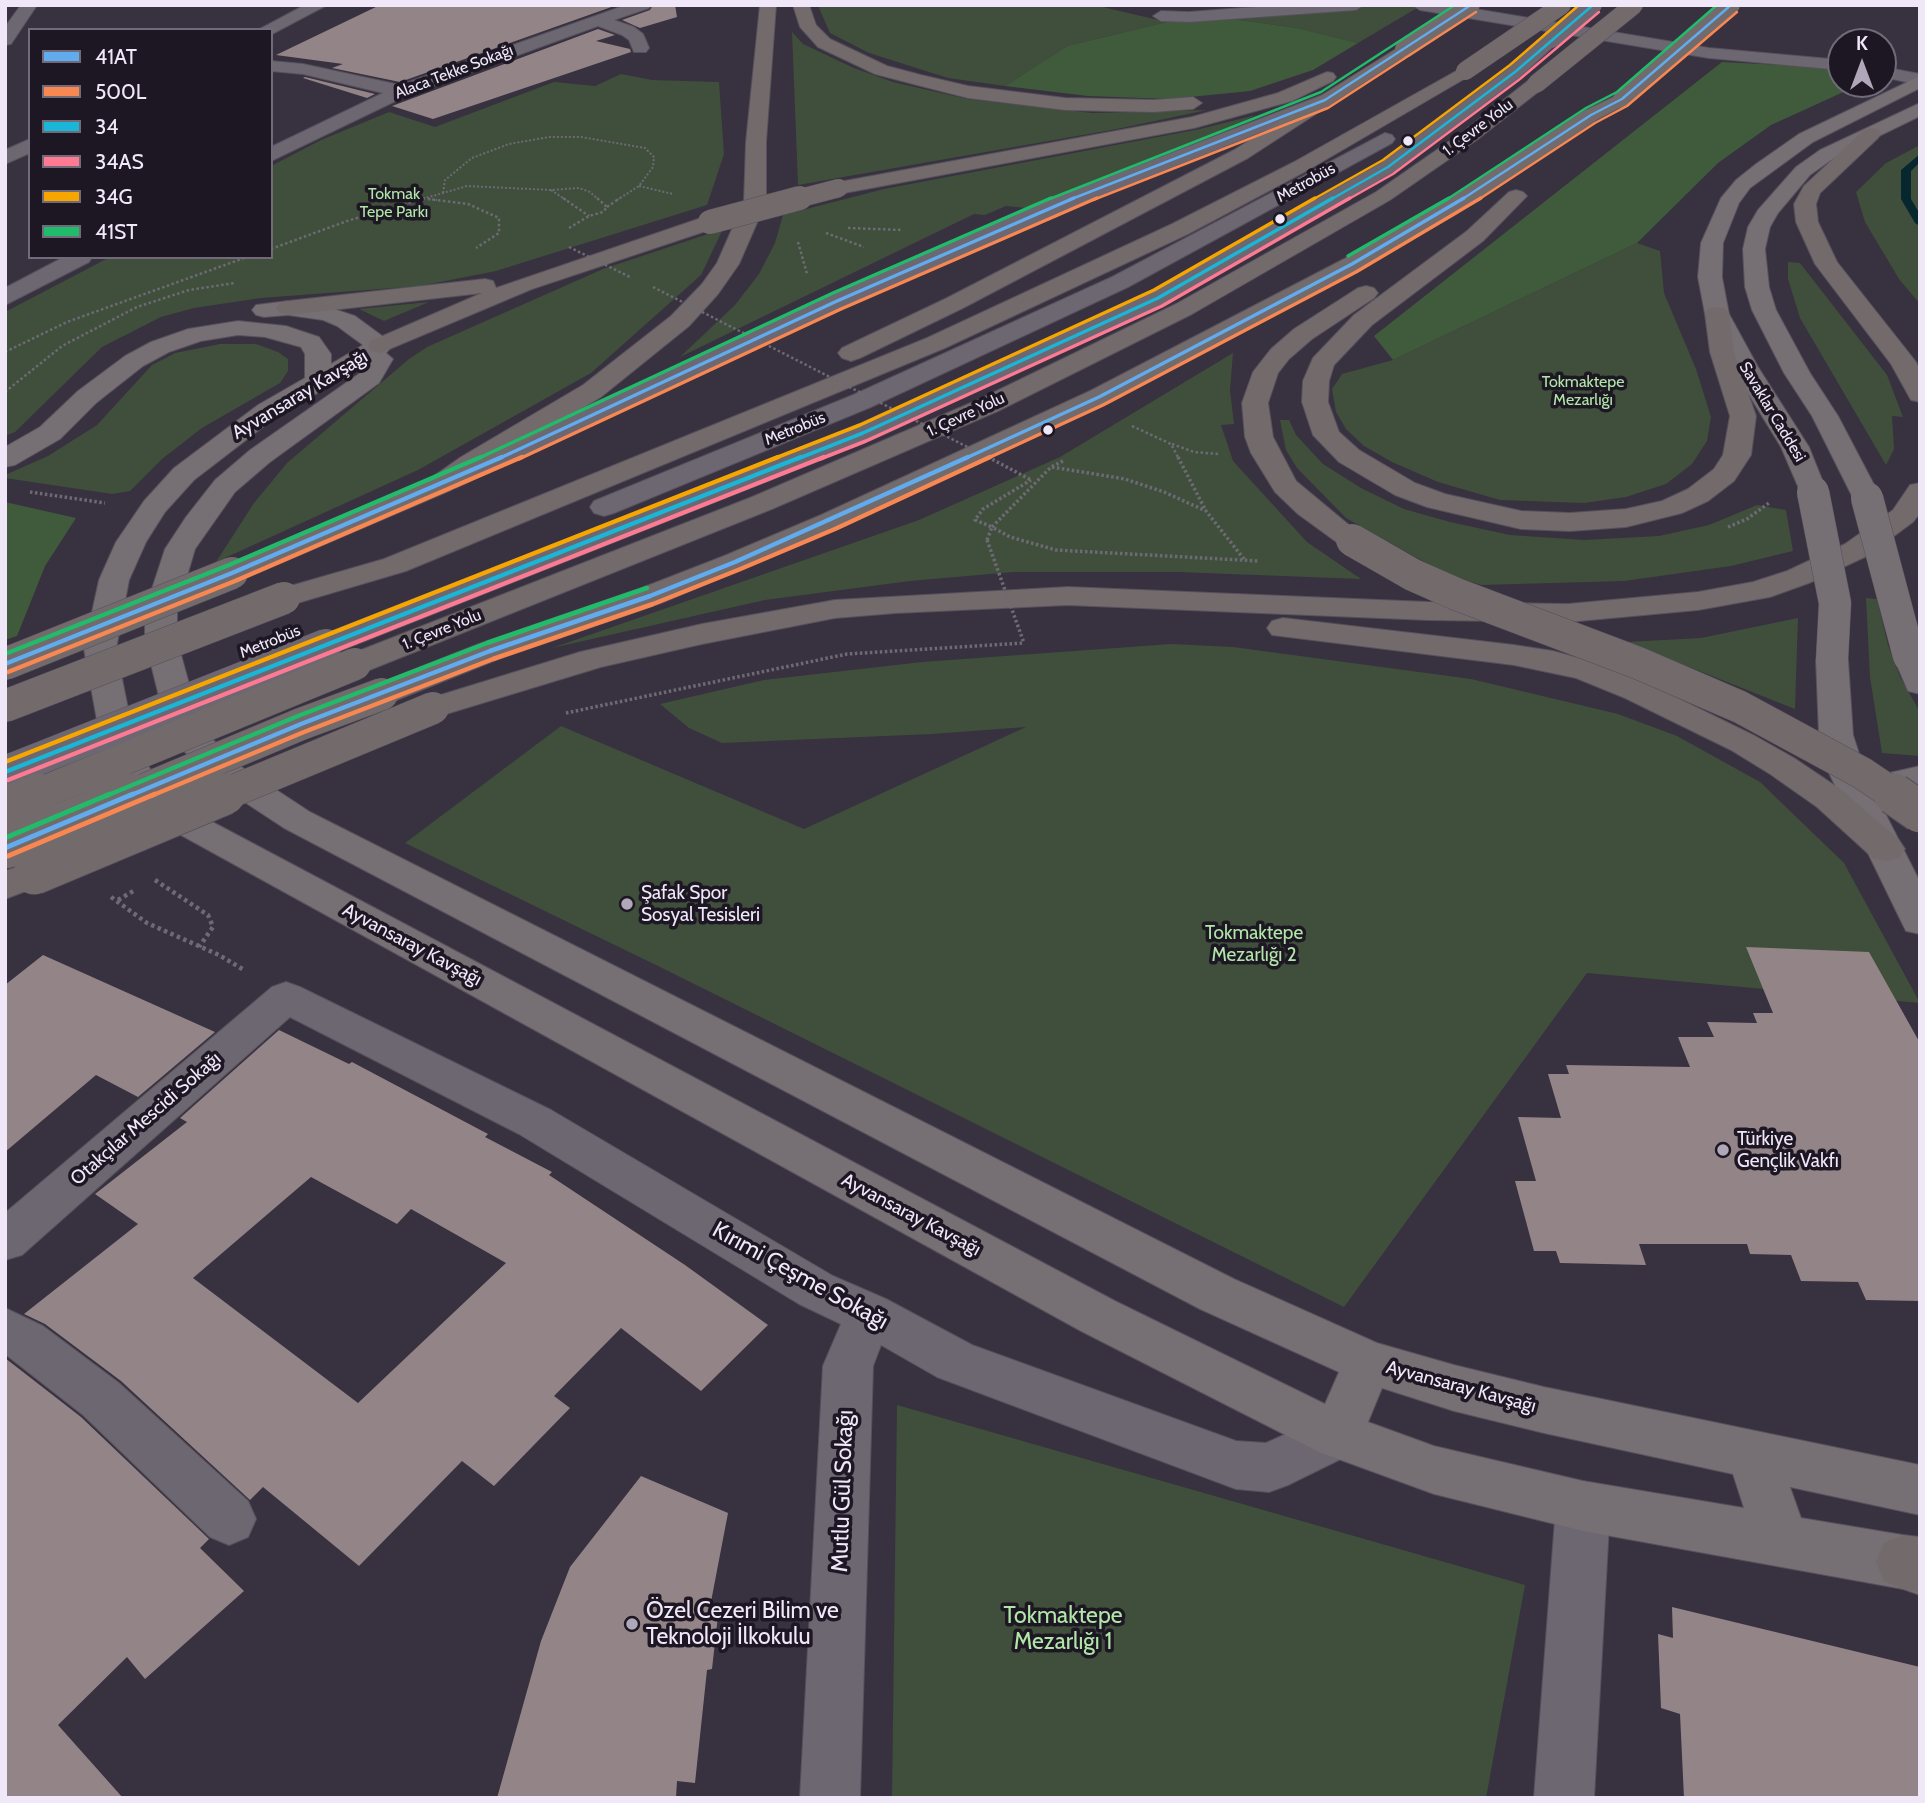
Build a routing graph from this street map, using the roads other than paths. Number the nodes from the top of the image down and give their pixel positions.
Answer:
1 (29, 5) edge
2 (318, 5) edge
3 (643, 5) edge
4 (768, 5) edge
5 (801, 5) edge
6 (1356, 5) edge
7 (1420, 5) edge
8 (1471, 5) edge
9 (1562, 5) edge
10 (1593, 5) edge
11 (1634, 5) edge
12 (1731, 5) edge
13 (1161, 16) dead end
14 (599, 20) junction
15 (270, 28) edge
16 (5, 40) edge
17 (640, 48) dead end
18 (1827, 64) edge
19 (273, 66) edge
20 (1897, 75) edge
21 (1920, 80) edge
22 (1325, 89) junction
23 (401, 91) junction
24 (1622, 99) junction
25 (1920, 109) edge
26 (1871, 134) junction
27 (28, 146) edge
28 (273, 154) edge
29 (5, 158) edge
30 (1516, 196) junction
31 (76, 259) edge
32 (559, 271) junction
33 (5, 298) edge
34 (288, 308) junction
35 (1717, 314) junction
36 (380, 346) junction
37 (318, 382) junction
38 (1920, 394) edge
39 (87, 397) junction
40 (5, 459) edge
41 (442, 484) junction
42 (1920, 491) edge
43 (284, 598) junction
44 (784, 619) junction
45 (325, 633) junction
46 (5, 664) edge
47 (1914, 670) edge
48 (5, 706) edge
49 (5, 749) edge
50 (5, 772) edge
51 (1920, 777) edge
52 (1860, 795) junction
53 (5, 808) edge
54 (1920, 812) edge
55 (5, 848) edge
56 (1886, 849) junction
57 (19, 880) edge
58 (1920, 921) edge
59 (286, 997) joint
60 (5, 1241) edge
61 (869, 1314) junction
62 (5, 1329) edge
63 (1368, 1362) junction
64 (1337, 1435) junction
65 (1753, 1455) junction
66 (1920, 1490) edge
67 (1583, 1506) junction
68 (229, 1519) dead end
69 (1782, 1540) junction
70 (1914, 1565) edge
71 (830, 1798) edge
72 (1564, 1798) edge

1 - 16 street
2 - 15 street
3 - 14 street, Alaca Tekke Sokağı
4 - 41 highway
5 - 22 highway
6 - 13 street
7 - 18 street
8 - 22 highway, bridge
9 - 43 highway, bridge
10 - 45 street, Metrobüs, bridge
11 - 53 highway, 1. Çevre Yolu, bridge
12 - 24 highway, bridge
14 - 17 street
14 - 23 street, Alaca Tekke Sokağı
19 - 23 street
20 - 21 street
21 - 35 main road, Savaklar Caddesi
22 - 32 highway, bridge
22 - 41 street
22 - 43 highway
23 - 28 street, Alaca Tekke Sokağı
24 - 30 highway
24 - 55 highway, bridge
25 - 26 main road
26 - 38 highway
26 - 47 main road, bridge
27 - 29 street
30 - 35 highway
30 - 54 highway, bridge
31 - 33 street
32 - 34 highway
32 - 36 highway
34 - 36 main road
34 - 39 main road
35 - 52 main road, Savaklar Caddesi, bridge
36 - 37 main road, Ayvansaray Kavşağı
36 - 63 main road, Ayvansaray Kavşağı
37 - 39 main road
37 - 64 main road, Ayvansaray Kavşağı
39 - 40 main road
41 - 46 highway, bridge
42 - 44 highway
43 - 48 highway, bridge
44 - 56 highway
44 - 57 highway, bridge
45 - 49 street, Metrobüs
45 - 50 street, Metrobüs, bridge
51 - 52 main road
52 - 56 main road, Savaklar Caddesi
56 - 58 main road, Savaklar Caddesi
59 - 60 street, Otakçılar Mescidi Sokağı
59 - 61 street, Kırımi Çeşme Sokağı
61 - 64 street, Kırımi Çeşme Sokağı
61 - 71 street, Mutlu Gül Sokağı
62 - 68 street
63 - 64 main road
63 - 65 main road, Ayvansaray Kavşağı
64 - 67 main road, Ayvansaray Kavşağı
65 - 66 main road, Ayvansaray Kavşağı
65 - 69 main road
67 - 69 main road, Ayvansaray Kavşağı
67 - 72 street
69 - 70 main road, Ayvansaray Kavşağı

